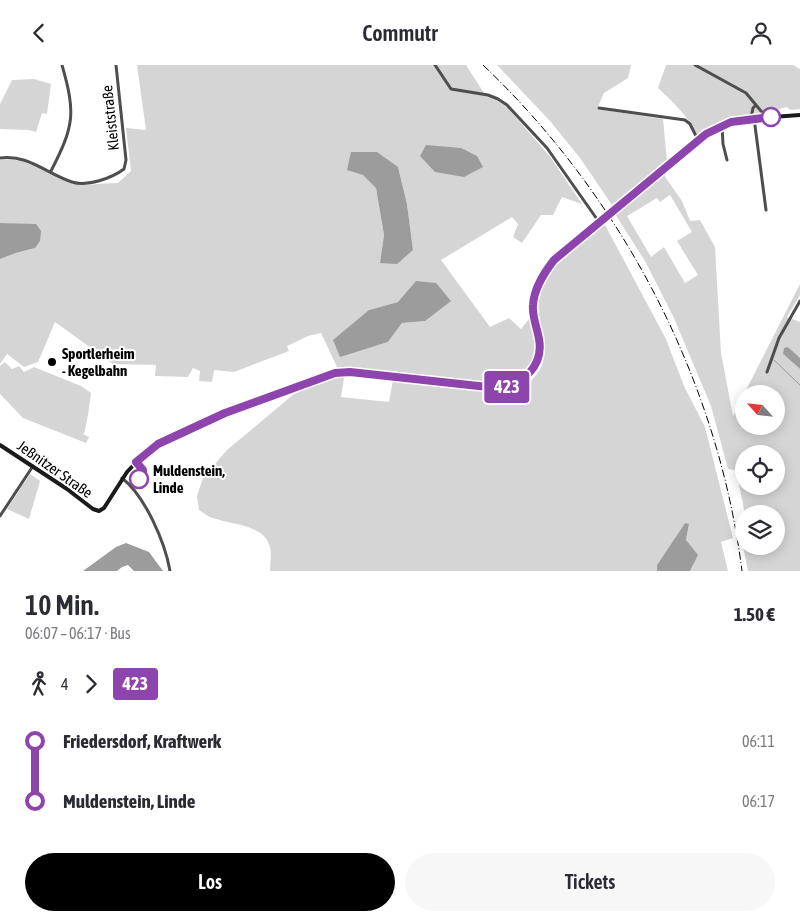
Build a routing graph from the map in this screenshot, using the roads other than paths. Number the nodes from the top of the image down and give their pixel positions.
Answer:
1 (62, 65) edge
2 (116, 65) edge
3 (435, 65) edge
4 (695, 65) edge
5 (756, 105) junction
6 (599, 108) dead end
7 (800, 115) edge
8 (766, 117) junction
9 (752, 118) junction
10 (722, 125) junction
11 (698, 140) junction
12 (0, 158) edge
13 (727, 160) dead end
14 (51, 171) junction
15 (766, 210) dead end
16 (599, 222) junction
17 (800, 301) edge
18 (767, 372) dead end
19 (0, 445) edge
20 (33, 466) junction
21 (122, 478) junction
22 (0, 516) edge
23 (170, 571) edge

1 - 14 street
2 - 14 street, Kleiststraße
3 - 16 street
4 - 5 street
5 - 8 street
5 - 9 street
6 - 11 street
7 - 8 main road
8 - 9 main road
9 - 10 main road
9 - 15 street
10 - 11 main road
10 - 13 street
11 - 16 main road, bridge
12 - 14 street
16 - 21 main road
17 - 18 street
19 - 20 main road, Jeßnitzer Straße
20 - 21 main road, Jeßnitzer Straße
20 - 22 street
21 - 23 street

